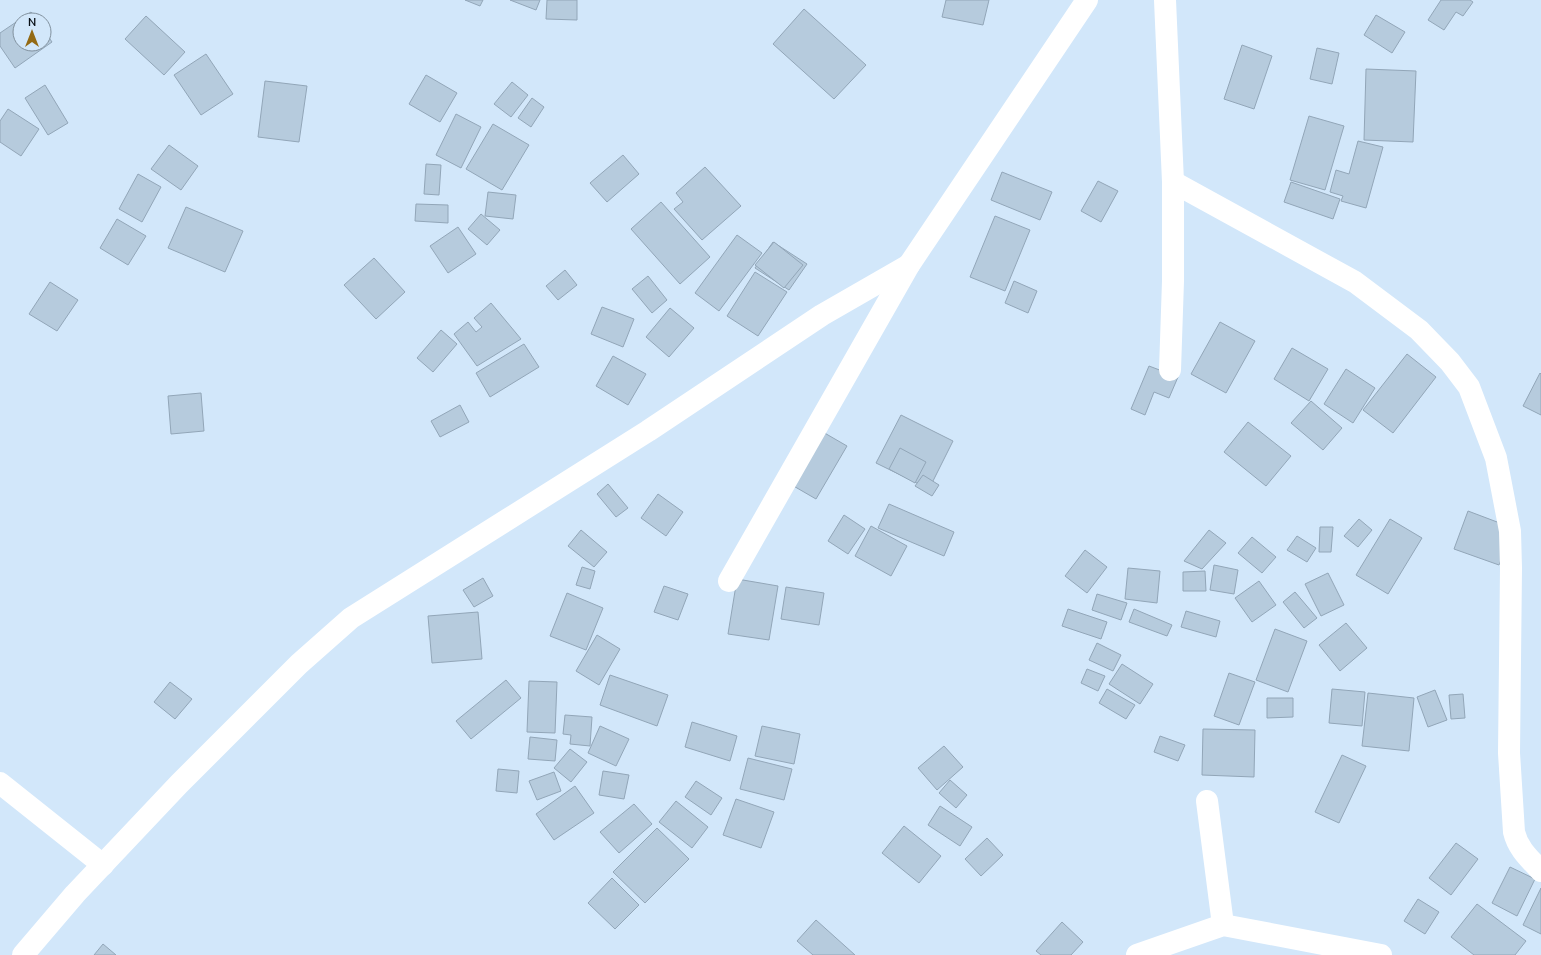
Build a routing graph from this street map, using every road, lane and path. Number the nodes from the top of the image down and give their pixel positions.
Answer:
1 (1087, 0) edge
2 (1165, 0) edge
3 (1172, 182) junction
4 (909, 265) junction
5 (1170, 370) dead end
6 (729, 581) dead end
7 (0, 783) edge
8 (1207, 801) dead end
9 (103, 865) junction
10 (1541, 871) edge
11 (1223, 925) junction
12 (23, 955) edge
13 (1137, 955) edge
14 (1381, 955) edge

1 - 4 street
2 - 3 street
3 - 5 street
3 - 10 street
4 - 6 street
4 - 9 street
7 - 9 street
8 - 11 street
9 - 12 street
11 - 13 street
11 - 14 street

